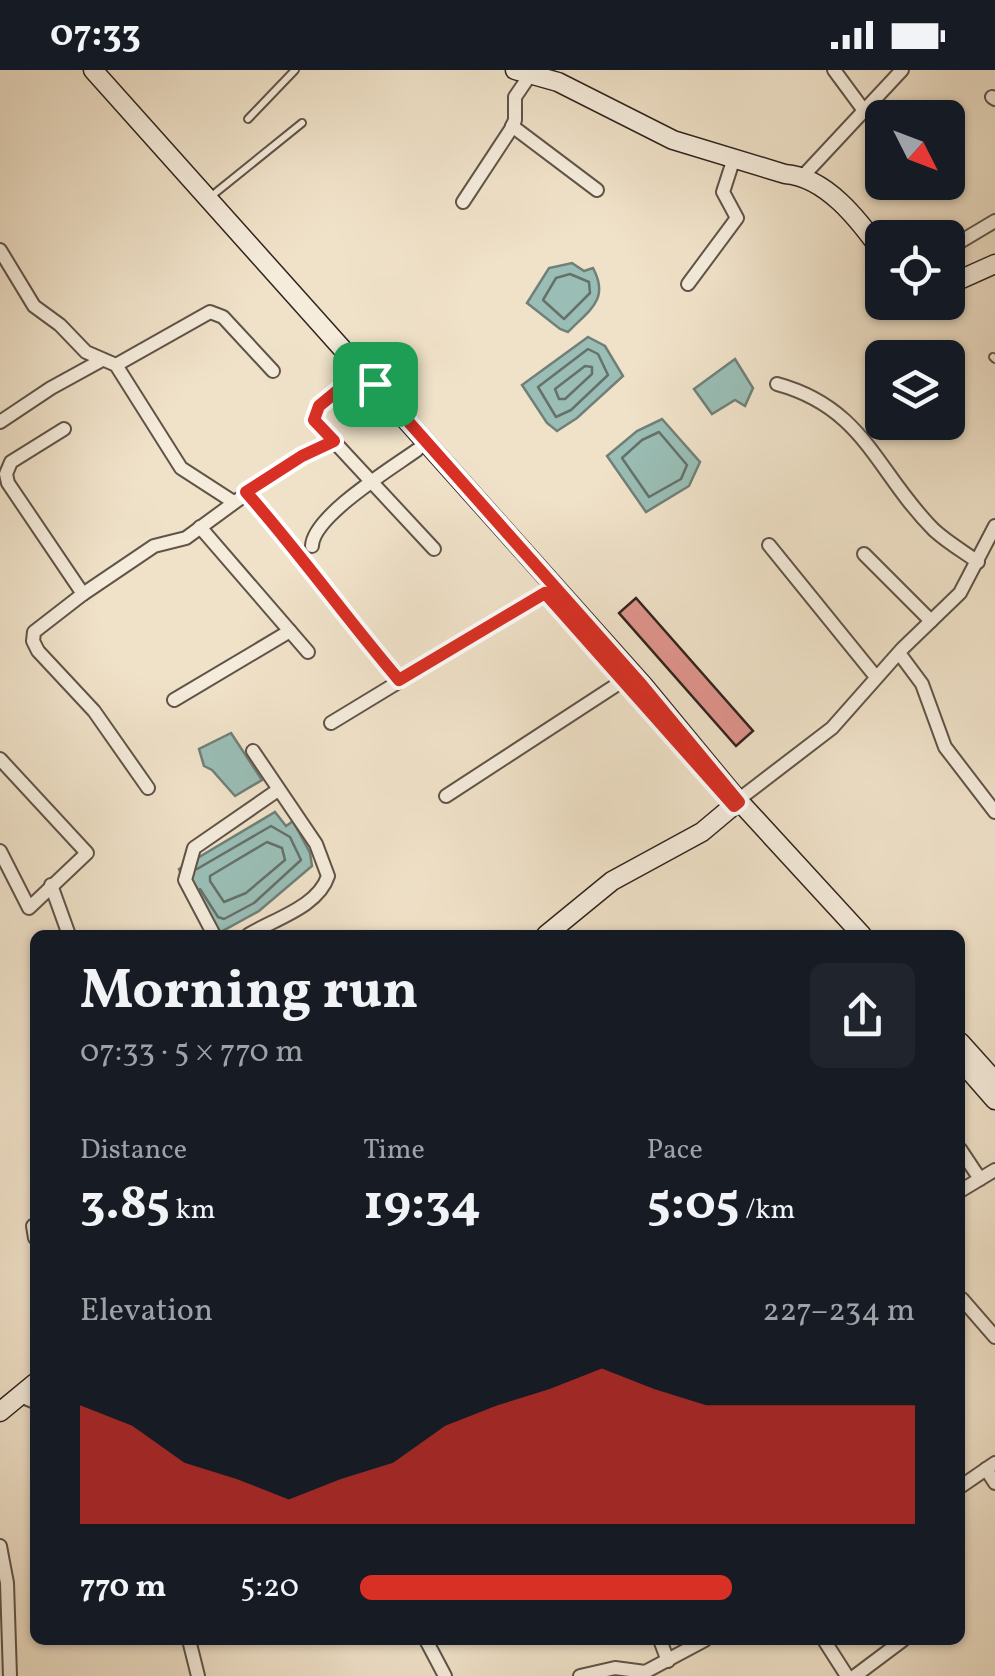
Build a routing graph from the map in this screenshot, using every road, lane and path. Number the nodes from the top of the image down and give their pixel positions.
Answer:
1 (78, 70) edge
2 (93, 70) edge
3 (295, 70) edge
4 (834, 70) edge
5 (523, 72) edge
6 (894, 73) edge
7 (874, 100) edge
8 (865, 112) joint
9 (248, 120) dead end
10 (302, 123) dead end
11 (512, 126) junction
12 (734, 158) junction
13 (804, 175) junction
14 (597, 190) dead end
15 (208, 198) junction
16 (463, 202) dead end
17 (995, 222) edge
18 (865, 228) edge
19 (965, 239) edge
20 (0, 250) edge
21 (995, 264) edge
22 (965, 277) edge
23 (688, 284) dead end
24 (109, 363) junction
25 (273, 371) dead end
26 (365, 384) junction
27 (777, 384) dead end
28 (0, 422) edge
29 (64, 429) dead end
30 (334, 441) junction
31 (417, 450) junction
32 (374, 482) junction
33 (246, 492) junction
34 (232, 501) junction
35 (995, 526) edge
36 (200, 527) junction
37 (769, 545) dead end
38 (312, 546) dead end
39 (434, 549) dead end
40 (864, 554) dead end
41 (978, 562) junction
42 (545, 593) junction
43 (83, 594) junction
44 (931, 622) junction
45 (290, 631) junction
46 (308, 652) dead end
47 (899, 653) junction
48 (876, 677) junction
49 (399, 680) junction
50 (624, 680) junction
51 (174, 700) dead end
52 (331, 723) dead end
53 (253, 751) dead end
54 (0, 759) edge
55 (148, 788) dead end
56 (278, 790) junction
57 (446, 796) dead end
58 (737, 802) junction
59 (995, 812) edge
60 (0, 850) edge
61 (50, 885) junction
62 (67, 930) edge
63 (211, 930) edge
64 (257, 930) edge
65 (552, 930) edge
66 (842, 930) edge
67 (857, 930) edge
68 (965, 1048) edge
69 (965, 1066) edge
70 (995, 1081) edge
71 (995, 1100) edge
72 (965, 1156) edge
73 (995, 1170) edge
74 (980, 1179) junction
75 (965, 1188) edge
76 (965, 1303) edge
77 (995, 1338) edge
78 (27, 1399) edge
79 (0, 1412) edge
80 (990, 1466) edge
81 (995, 1483) edge
82 (965, 1484) edge
83 (0, 1546) edge
84 (189, 1645) edge
85 (429, 1645) edge
86 (662, 1645) edge
87 (696, 1645) edge
88 (827, 1645) edge
89 (896, 1645) edge
90 (668, 1660) junction
91 (655, 1672) edge
92 (10, 1676) edge
93 (198, 1676) edge
94 (445, 1676) edge
95 (580, 1676) edge
96 (847, 1676) edge
97 (855, 1676) edge

1 - 26 street
2 - 15 street
3 - 9 lane
4 - 8 street
5 - 11 street
5 - 12 street
6 - 7 street
8 - 13 street
10 - 15 lane
11 - 14 street
11 - 16 street
12 - 13 street
12 - 23 street
13 - 18 street
15 - 26 street
17 - 19 street
20 - 24 street
21 - 22 street
24 - 25 street
24 - 28 street
24 - 34 street
26 - 30 street
26 - 31 street
26 - 58 street
27 - 41 street
29 - 43 street
30 - 32 street
30 - 33 street
31 - 32 street
31 - 42 street
32 - 38 street
32 - 39 street
33 - 34 street
33 - 49 street
34 - 36 street
35 - 41 street
36 - 43 street
36 - 45 street
37 - 48 street
40 - 44 street
41 - 44 street
42 - 49 street
42 - 50 street
43 - 55 street
44 - 47 street
45 - 46 street
45 - 51 street
47 - 48 street
47 - 59 street
48 - 58 street
49 - 52 street
50 - 57 street
50 - 58 street
53 - 56 street
54 - 61 street
56 - 63 street
56 - 64 street
58 - 65 street
58 - 66 street
58 - 67 street
60 - 61 street
61 - 62 street
68 - 70 street
69 - 71 street
72 - 74 street
73 - 74 street
74 - 75 street
76 - 77 street
78 - 79 street
80 - 81 street
80 - 82 street
83 - 92 street
84 - 93 street
85 - 94 street
86 - 90 street
87 - 90 street
88 - 96 street
89 - 97 street
90 - 91 street
91 - 95 street

